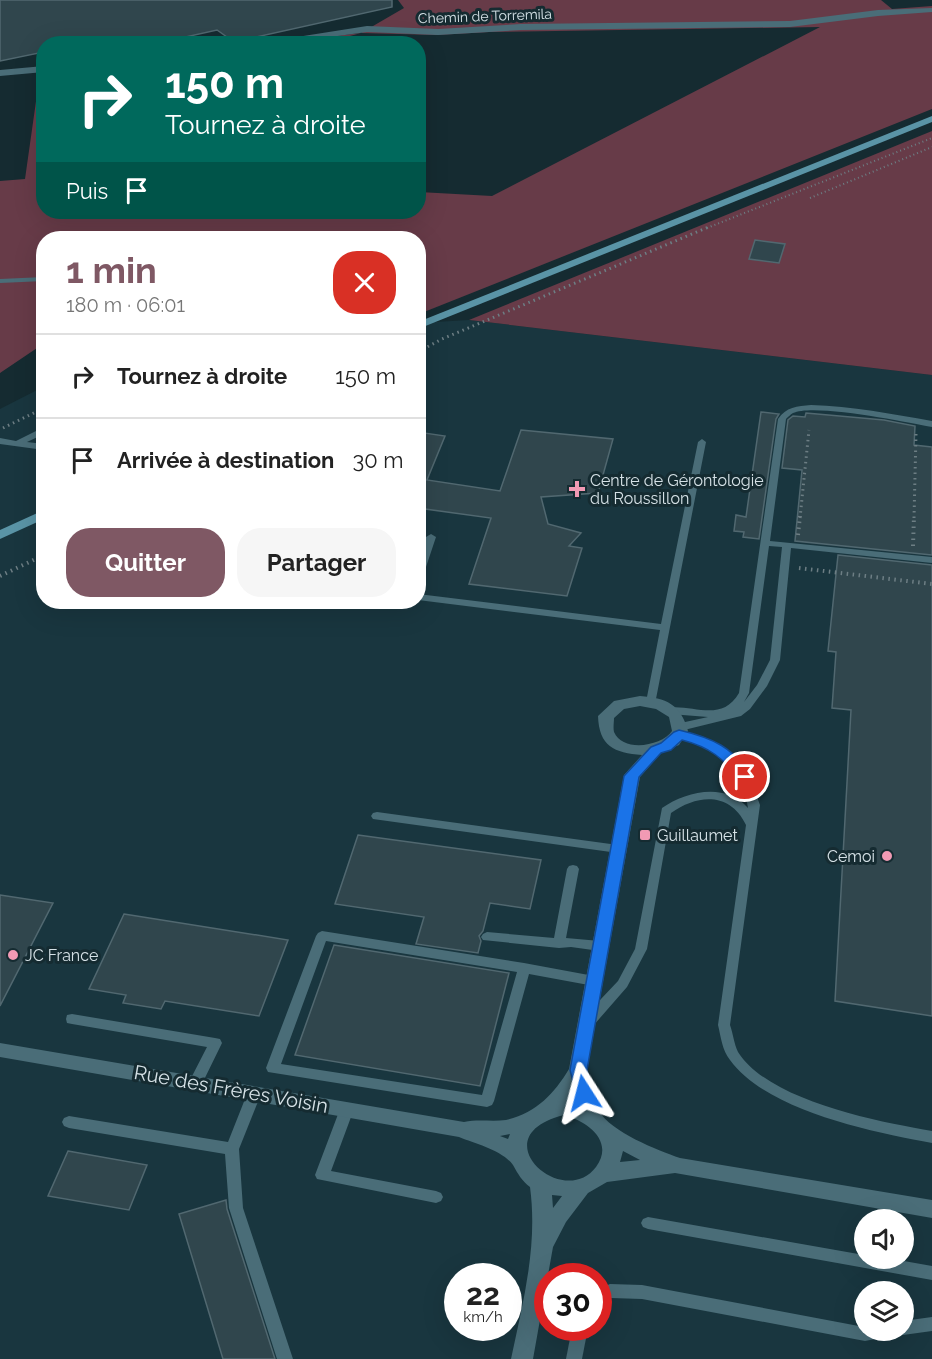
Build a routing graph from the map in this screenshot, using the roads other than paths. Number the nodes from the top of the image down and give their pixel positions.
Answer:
1 (932, 10) edge
2 (315, 36) edge
3 (36, 70) edge
4 (0, 73) edge
5 (932, 119) edge
6 (36, 273) edge
7 (0, 275) edge
8 (36, 279) edge
9 (0, 281) edge
10 (426, 323) edge
11 (932, 424) edge
12 (36, 434) edge
13 (0, 441) edge
14 (702, 442) dead end
15 (18, 443) junction
16 (36, 446) edge
17 (36, 518) edge
18 (0, 535) edge
19 (431, 537) dead end
20 (766, 543) junction
21 (788, 544) junction
22 (426, 552) edge
23 (932, 560) edge
24 (426, 598) edge
25 (666, 628) junction
26 (651, 702) junction
27 (670, 710) junction
28 (680, 731) junction
29 (618, 744) junction
30 (656, 750) junction
31 (632, 776) junction
32 (377, 816) dead end
33 (752, 826) junction
34 (618, 849) junction
35 (573, 869) dead end
36 (487, 937) dead end
37 (559, 944) junction
38 (600, 946) junction
39 (524, 968) junction
40 (594, 981) junction
41 (72, 1019) dead end
42 (586, 1024) junction
43 (0, 1050) edge
44 (578, 1070) junction
45 (195, 1083) junction
46 (254, 1094) junction
47 (550, 1108) junction
48 (348, 1109) junction
49 (590, 1114) junction
50 (528, 1120) junction
51 (69, 1122) dead end
52 (461, 1129) junction
53 (609, 1134) junction
54 (932, 1137) edge
55 (232, 1149) junction
56 (517, 1157) junction
57 (680, 1166) junction
58 (602, 1175) junction
59 (540, 1183) junction
60 (581, 1187) junction
61 (436, 1197) dead end
62 (932, 1209) edge
63 (648, 1223) dead end
64 (544, 1243) junction
65 (932, 1273) edge
66 (612, 1291) edge
67 (932, 1324) edge
68 (914, 1326) edge
69 (854, 1332) edge
70 (577, 1341) edge
71 (285, 1359) edge
72 (522, 1359) edge
73 (574, 1359) edge

1 - 2 street, Chemin de Torremila
3 - 4 street
5 - 10 main road
6 - 7 lane
8 - 9 lane
11 - 20 lane
12 - 15 lane
13 - 15 lane
14 - 25 lane
15 - 16 lane
17 - 18 main road
19 - 22 lane
20 - 21 lane
20 - 27 lane
21 - 23 lane
21 - 28 lane
24 - 25 lane
25 - 26 lane
26 - 27 street
26 - 29 street
27 - 28 street
28 - 30 street
28 - 33 lane
29 - 30 street
29 - 31 street
30 - 31 street
31 - 34 street
32 - 34 lane
33 - 42 lane
33 - 54 lane
34 - 38 street
35 - 37 lane
36 - 37 lane
37 - 38 lane
38 - 40 street
39 - 39 lane
39 - 40 lane
40 - 42 street
41 - 45 lane
42 - 44 street
43 - 45 street, Rue des Frères Voisin
44 - 47 street
44 - 49 street
45 - 46 street, Rue des Frères Voisin
46 - 48 street, Rue des Frères Voisin
46 - 55 lane
47 - 49 street
47 - 50 street
48 - 52 street, Rue des Frères Voisin
48 - 61 lane
49 - 53 street
50 - 52 street, Rue des Frères Voisin
50 - 56 street
51 - 55 lane
52 - 56 street, Rue des Frères Voisin
53 - 57 street
53 - 58 street
55 - 71 lane
56 - 59 street
57 - 58 street
57 - 62 street
58 - 60 street
59 - 60 street
59 - 64 street
60 - 64 street
63 - 65 lane
64 - 72 street
66 - 69 lane
67 - 68 lane
70 - 73 lane

